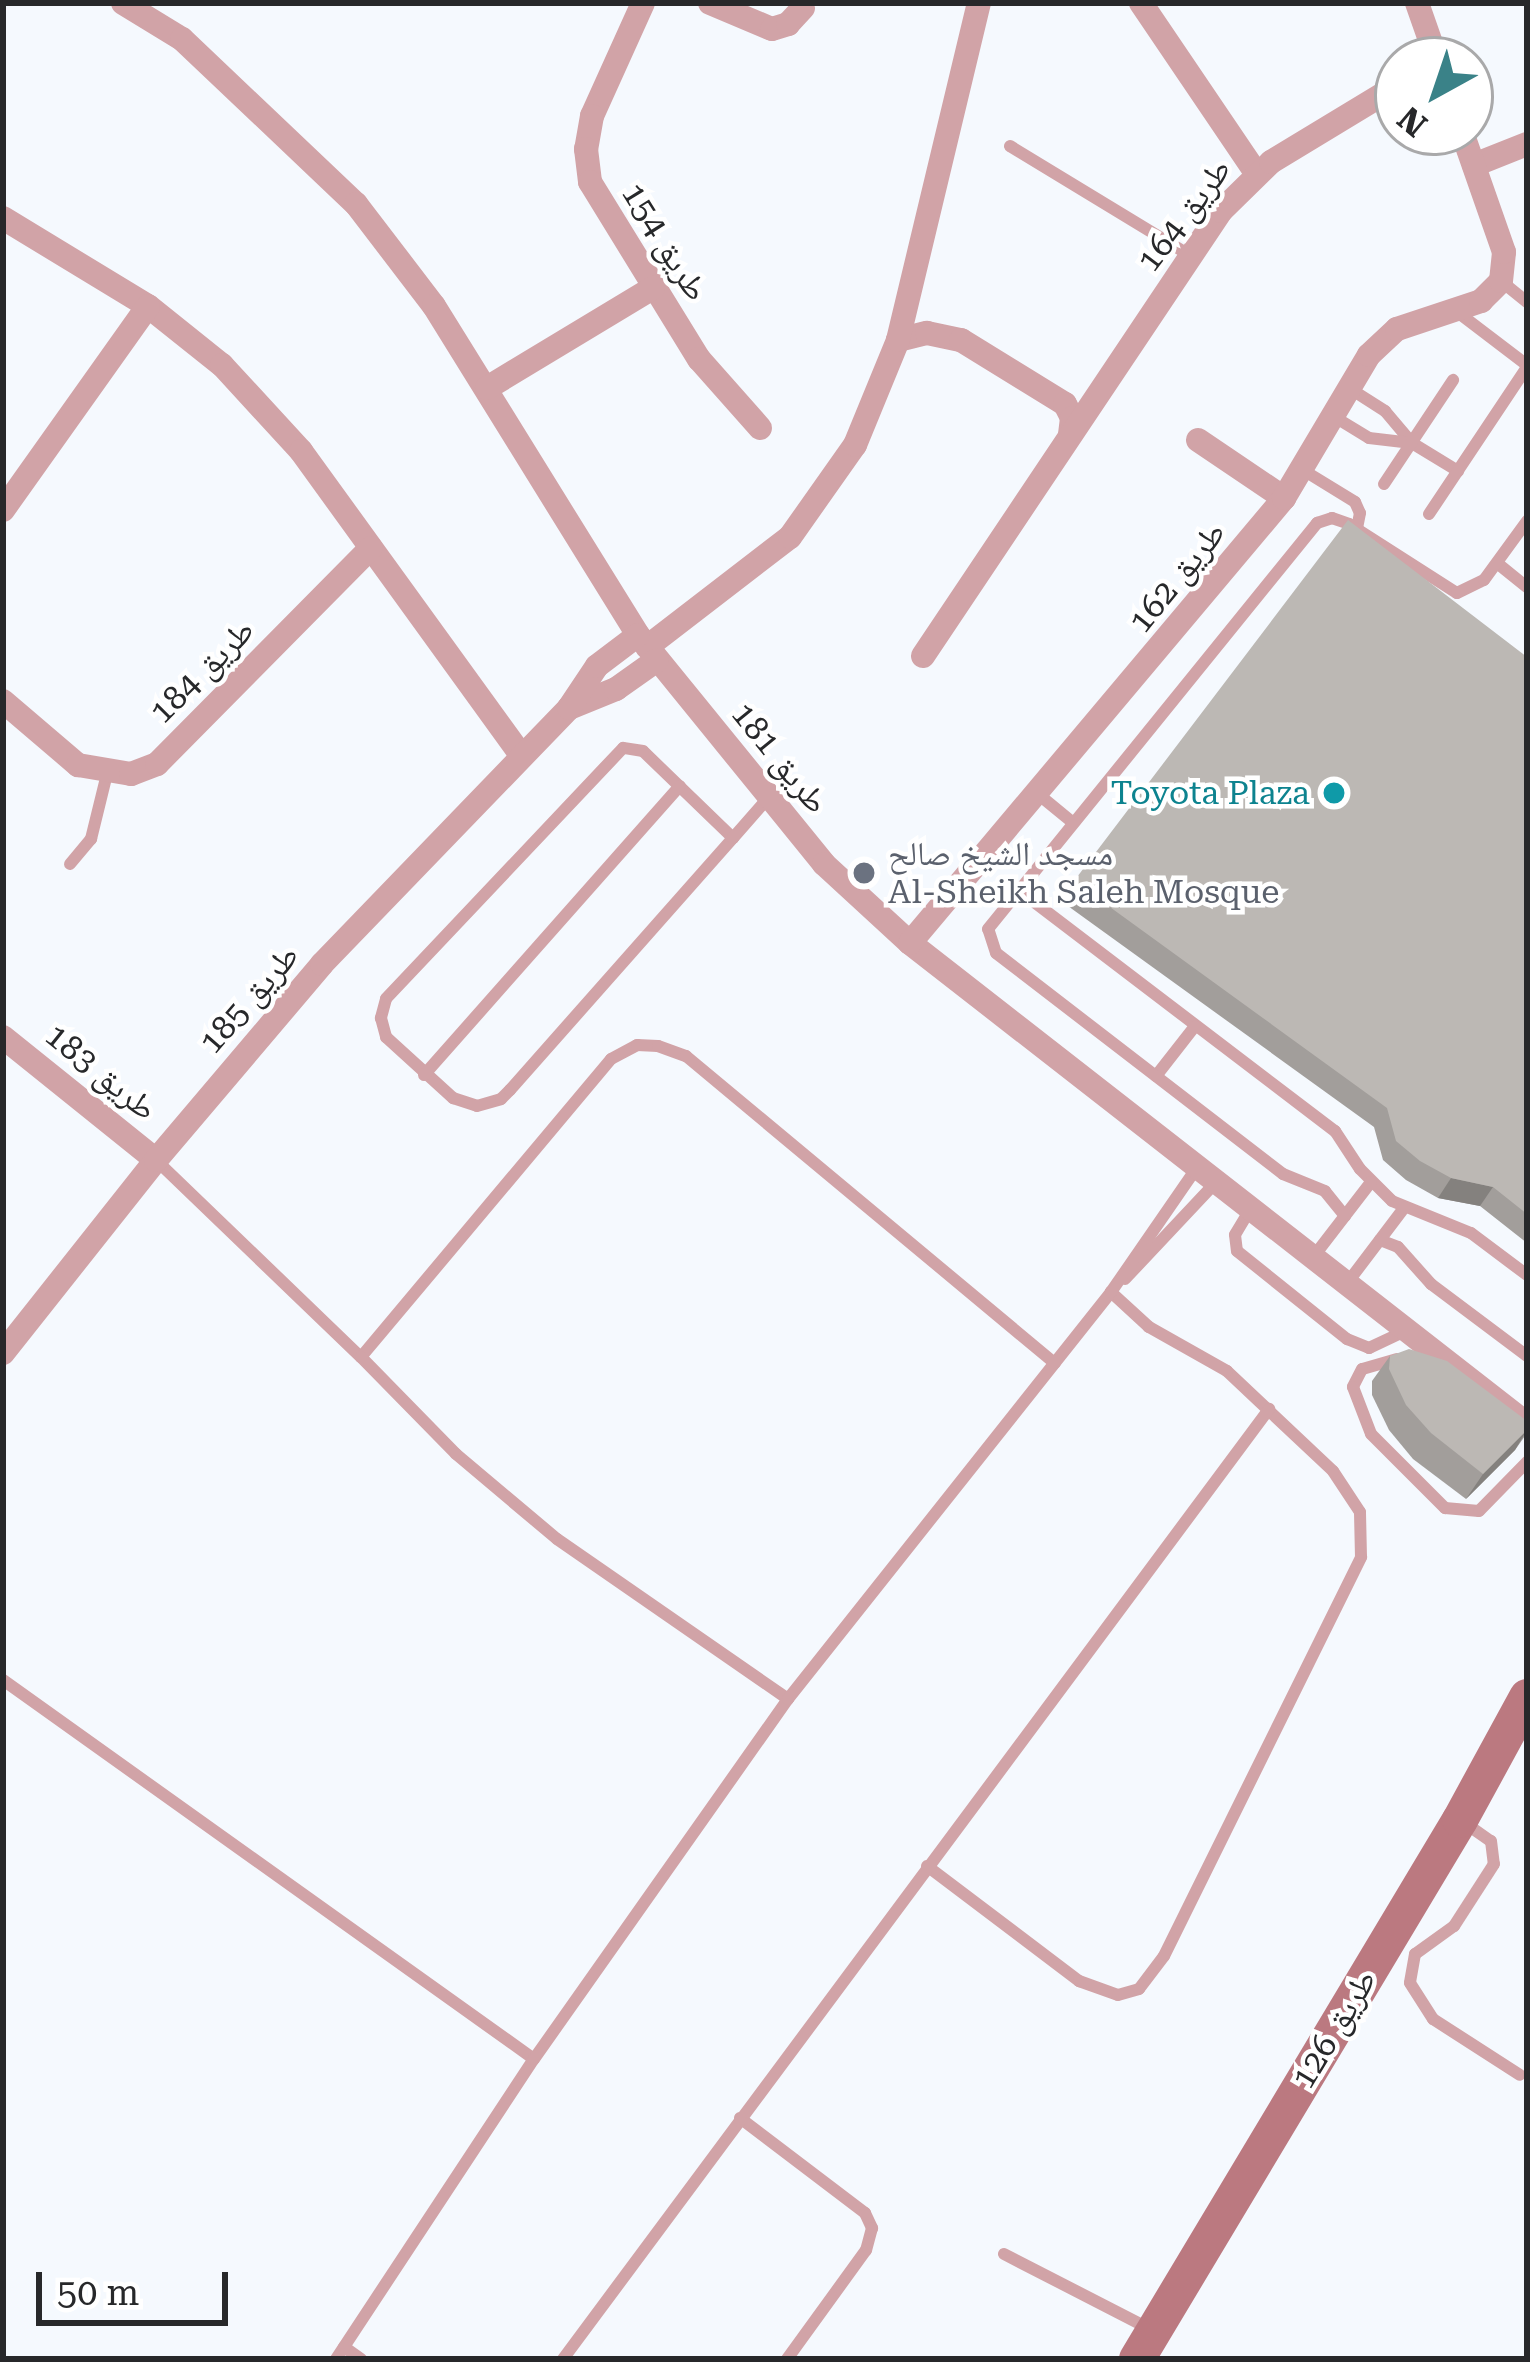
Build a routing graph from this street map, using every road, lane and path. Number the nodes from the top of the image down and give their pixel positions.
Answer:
1 (123, 3) edge
2 (643, 3) edge
3 (710, 3) edge
4 (979, 3) edge
5 (1141, 3) edge
6 (1418, 3) edge
7 (803, 8) dead end
8 (1429, 36) edge
9 (1374, 100) edge
10 (1527, 143) edge
11 (1010, 146) dead end
12 (1471, 156) edge
13 (1474, 165) junction
14 (1256, 173) junction
15 (3, 218) edge
16 (1191, 256) junction
17 (1502, 281) junction
18 (653, 288) junction
19 (1527, 302) edge
20 (148, 306) junction
21 (1454, 310) junction
22 (898, 340) junction
23 (1527, 366) edge
24 (1454, 380) dead end
25 (1348, 387) junction
26 (487, 388) junction
27 (1333, 416) junction
28 (760, 428) dead end
29 (1070, 434) junction
30 (1198, 440) dead end
31 (1412, 443) junction
32 (1304, 470) junction
33 (1458, 471) junction
34 (1384, 484) dead end
35 (1284, 498) junction
36 (3, 510) edge
37 (1429, 514) dead end
38 (1527, 521) edge
39 (1357, 529) junction
40 (371, 548) junction
41 (1497, 563) junction
42 (1527, 587) edge
43 (647, 647) junction
44 (923, 656) dead end
45 (3, 701) edge
46 (520, 753) junction
47 (107, 774) junction
48 (680, 786) junction
49 (1038, 794) junction
50 (770, 796) junction
51 (1072, 822) junction
52 (733, 838) junction
53 (70, 864) dead end
54 (1017, 890) junction
55 (910, 943) junction
56 (1195, 1026) junction
57 (3, 1037) edge
58 (424, 1075) junction
59 (1156, 1076) junction
60 (156, 1160) junction
61 (1208, 1173) junction
62 (1371, 1182) junction
63 (1252, 1208) junction
64 (1404, 1208) junction
65 (1345, 1216) junction
66 (1380, 1240) junction
67 (1314, 1256) junction
68 (1527, 1275) edge
69 (1348, 1282) junction
70 (1111, 1292) junction
71 (1408, 1329) junction
72 (1433, 1348) junction
73 (3, 1353) edge
74 (1527, 1356) edge
75 (361, 1357) junction
76 (1055, 1363) junction
77 (1269, 1409) junction
78 (1527, 1424) edge
79 (1527, 1462) edge
80 (3, 1681) edge
81 (1527, 1697) edge
82 (788, 1700) junction
83 (1460, 1820) junction
84 (926, 1866) junction
85 (534, 2060) junction
86 (1520, 2075) dead end
87 (740, 2118) junction
88 (1004, 2254) dead end
89 (1145, 2345) edge
90 (340, 2353) edge
91 (361, 2359) edge
92 (563, 2359) edge
93 (788, 2359) edge

1 - 26 street, طريق 181
2 - 18 street, طريق 154
3 - 7 street
4 - 22 street
5 - 14 street
6 - 8 street
9 - 14 street, طريق 164
10 - 13 street
11 - 16 lane
12 - 13 street
13 - 17 street
14 - 16 street, طريق 164
15 - 20 street
16 - 29 street, طريق 164
17 - 19 lane
17 - 21 street, طريق 162
18 - 26 street
18 - 28 street, طريق 154
20 - 36 street
20 - 40 street
21 - 23 lane
21 - 25 street, طريق 162
22 - 29 street
22 - 43 street
23 - 33 lane
24 - 31 lane
25 - 27 street, طريق 162
25 - 31 lane
26 - 43 street, طريق 181
27 - 31 lane
27 - 32 street, طريق 162
29 - 44 street, طريق 164
30 - 35 street
31 - 33 lane
31 - 34 lane
32 - 35 street, طريق 162
32 - 39 lane
33 - 37 lane
35 - 49 street, طريق 162
38 - 41 lane
39 - 41 lane
39 - 51 lane
40 - 46 street
40 - 47 street, طريق 184
41 - 42 lane
43 - 46 street, طريق 185
43 - 50 street, طريق 181
45 - 47 street
46 - 60 street, طريق 185
47 - 53 lane
48 - 52 lane
48 - 58 lane
48 - 58 lane
49 - 51 lane
49 - 55 street, طريق 162
50 - 52 lane
50 - 55 street, طريق 181
51 - 54 lane
52 - 58 lane
54 - 56 lane
54 - 59 lane
55 - 61 street, طريق 181
56 - 59 lane
56 - 62 lane
57 - 60 street, طريق 183
59 - 65 lane
60 - 73 street, طريق 185
60 - 75 lane
61 - 63 street, طريق 181
61 - 70 lane
61 - 70 lane
62 - 64 lane
62 - 65 lane
63 - 67 street, طريق 181
63 - 71 lane
64 - 66 lane
64 - 68 lane
65 - 67 lane
66 - 69 lane
66 - 74 lane
67 - 69 street, طريق 181
69 - 71 street, طريق 181
70 - 76 lane
70 - 77 lane
71 - 72 street, طريق 181
72 - 78 street, طريق 181
72 - 79 lane
75 - 76 lane
75 - 82 lane
76 - 82 lane
77 - 84 lane
77 - 84 lane
80 - 85 lane
81 - 83 street, طريق 126
82 - 85 lane
83 - 86 lane
83 - 89 street, طريق 126
84 - 87 lane
85 - 90 lane
87 - 92 lane
87 - 93 lane
88 - 89 lane
90 - 91 lane

